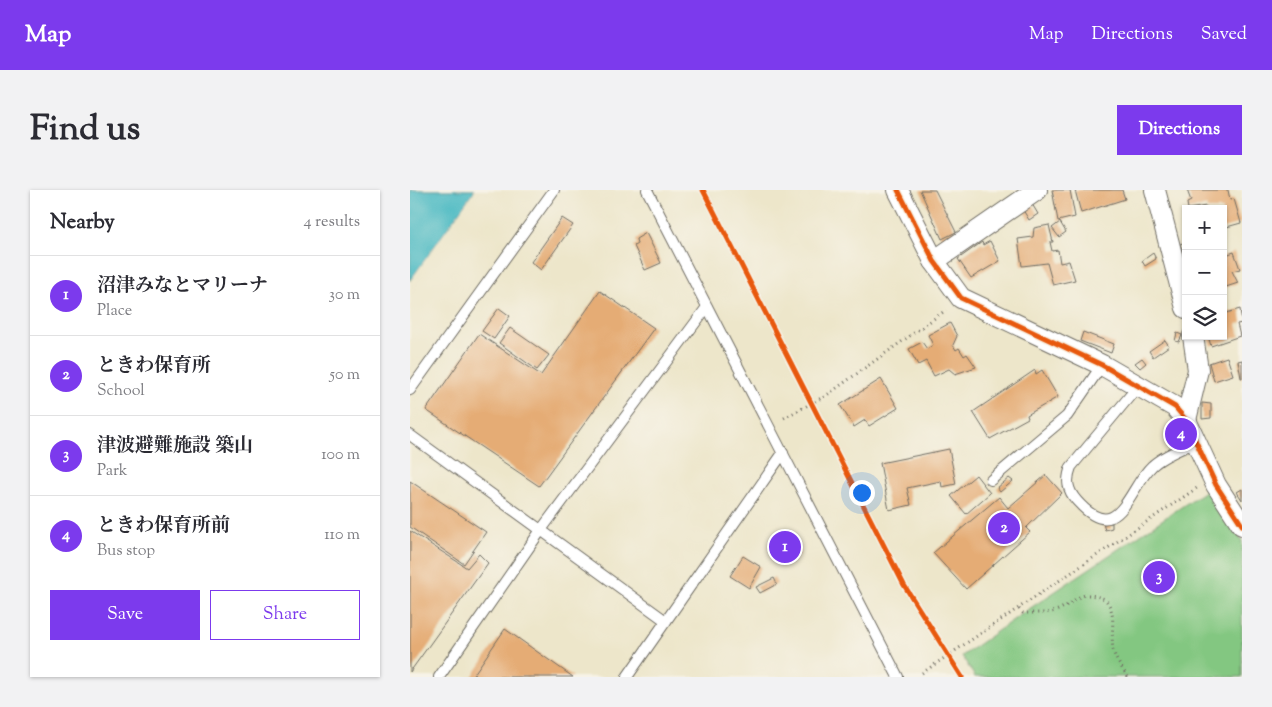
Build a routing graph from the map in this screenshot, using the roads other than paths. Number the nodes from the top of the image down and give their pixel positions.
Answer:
1 (554, 190) edge
2 (647, 190) edge
3 (898, 190) edge
4 (1037, 190) edge
5 (1155, 190) edge
6 (934, 261) junction
7 (1183, 295) edge
8 (707, 307) junction
9 (1194, 340) edge
10 (1102, 365) junction
11 (1139, 385) junction
12 (410, 390) edge
13 (1186, 420) junction
14 (410, 435) edge
15 (1195, 442) junction
16 (783, 453) junction
17 (991, 480) dead end
18 (1242, 525) edge
19 (541, 530) junction
20 (666, 622) junction
21 (439, 677) edge
22 (626, 677) edge
23 (898, 677) edge

1 - 12 lane
2 - 8 lane
3 - 6 street
4 - 6 street
5 - 7 street
6 - 10 street
8 - 16 lane
8 - 19 lane
9 - 13 street
10 - 11 street
10 - 17 lane
11 - 13 street
11 - 15 lane
13 - 15 street
14 - 19 lane
15 - 18 street
16 - 20 lane
16 - 23 lane
19 - 20 lane
19 - 21 lane
20 - 22 lane

